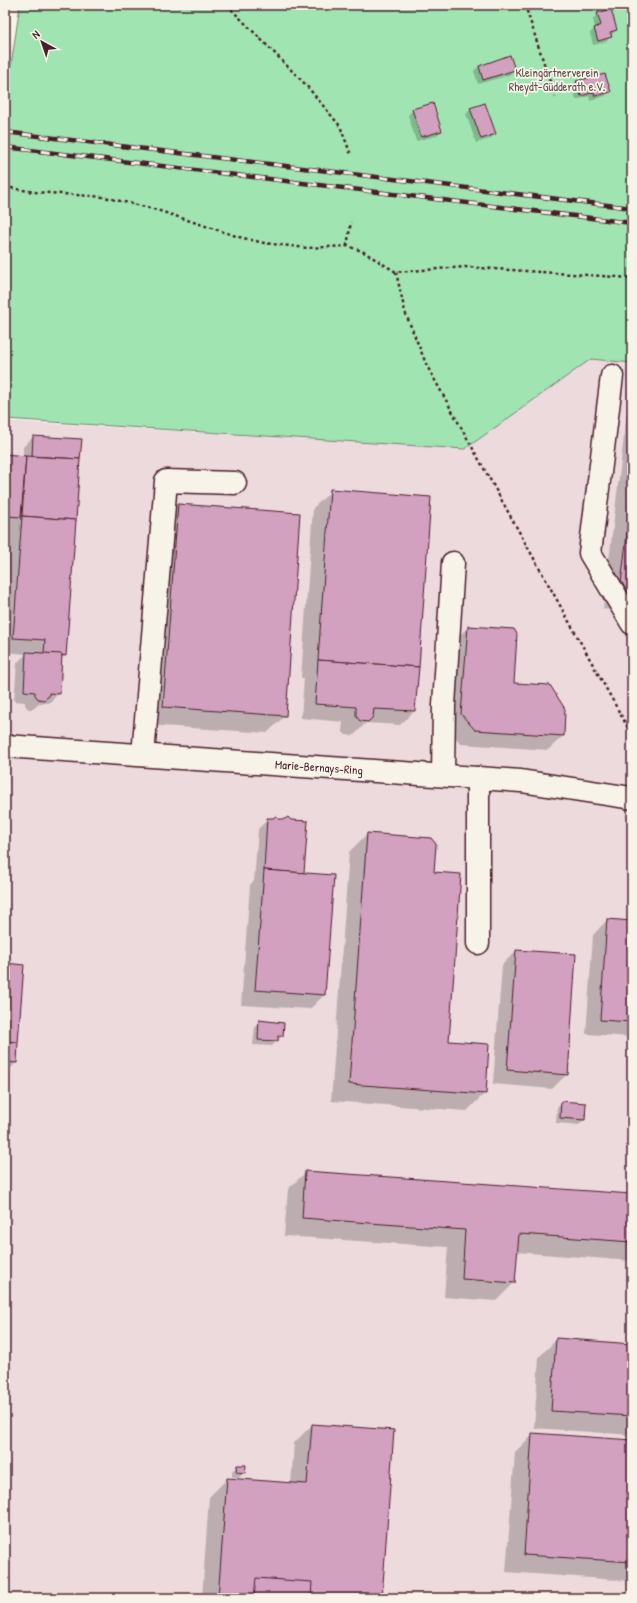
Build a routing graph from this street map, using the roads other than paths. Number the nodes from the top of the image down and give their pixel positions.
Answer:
1 (612, 376) dead end
2 (235, 483) dead end
3 (453, 563) dead end
4 (632, 622) edge
5 (5, 746) edge
6 (143, 755) junction
7 (443, 775) junction
8 (478, 778) junction
9 (632, 798) edge
10 (478, 943) dead end

1 - 4 street
2 - 6 street
3 - 7 street
5 - 6 street, Marie-Bernays-Ring
6 - 7 street, Marie-Bernays-Ring
7 - 8 street, Marie-Bernays-Ring
8 - 9 street, Marie-Bernays-Ring
8 - 10 street

